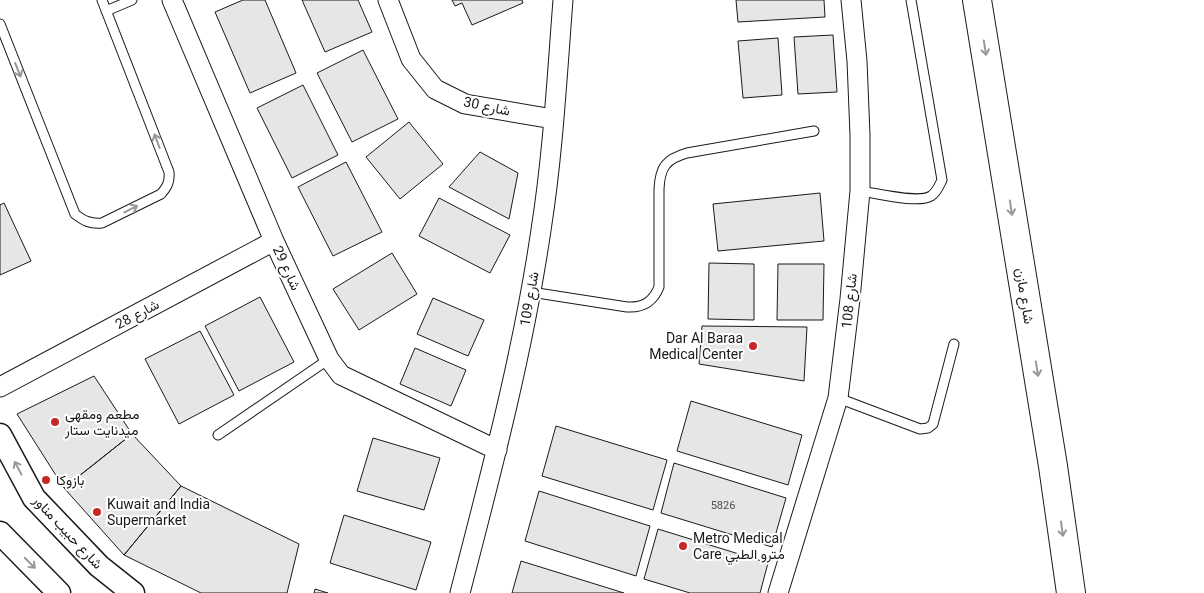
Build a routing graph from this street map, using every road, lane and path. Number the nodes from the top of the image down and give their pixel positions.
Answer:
1 (102, 0) edge
2 (132, 0) edge
3 (172, 0) edge
4 (388, 0) edge
5 (564, 0) edge
6 (851, 0) edge
7 (911, 0) edge
8 (977, 0) edge
9 (106, 11) junction
10 (0, 24) edge
11 (553, 119) junction
12 (814, 131) dead end
13 (860, 191) junction
14 (274, 240) junction
15 (531, 292) junction
16 (954, 344) dead end
17 (329, 359) junction
18 (0, 387) edge
19 (838, 398) junction
20 (0, 434) edge
21 (218, 435) dead end
22 (496, 450) junction
23 (0, 533) edge
24 (59, 593) edge
25 (133, 593) edge
26 (460, 593) edge
27 (778, 593) edge
28 (1071, 593) edge

1 - 9 lane
2 - 9 lane
3 - 14 street, شارع 29
4 - 11 street, شارع 30
5 - 11 street, شارع 109
6 - 13 street, شارع 108
7 - 13 lane
8 -> 28 main road, شارع مازن
10 -> 9 lane
11 - 15 street, شارع 109
12 - 15 lane
13 - 19 street, شارع 108
14 - 17 street, شارع 29
14 - 18 street, شارع 28
15 - 22 street, شارع 109
16 - 19 lane
17 - 21 lane
17 - 22 street, شارع 29
19 - 27 street, شارع 108
25 -> 20 street, شارع حبيب مناور
22 - 26 street, شارع 109
23 -> 24 street

